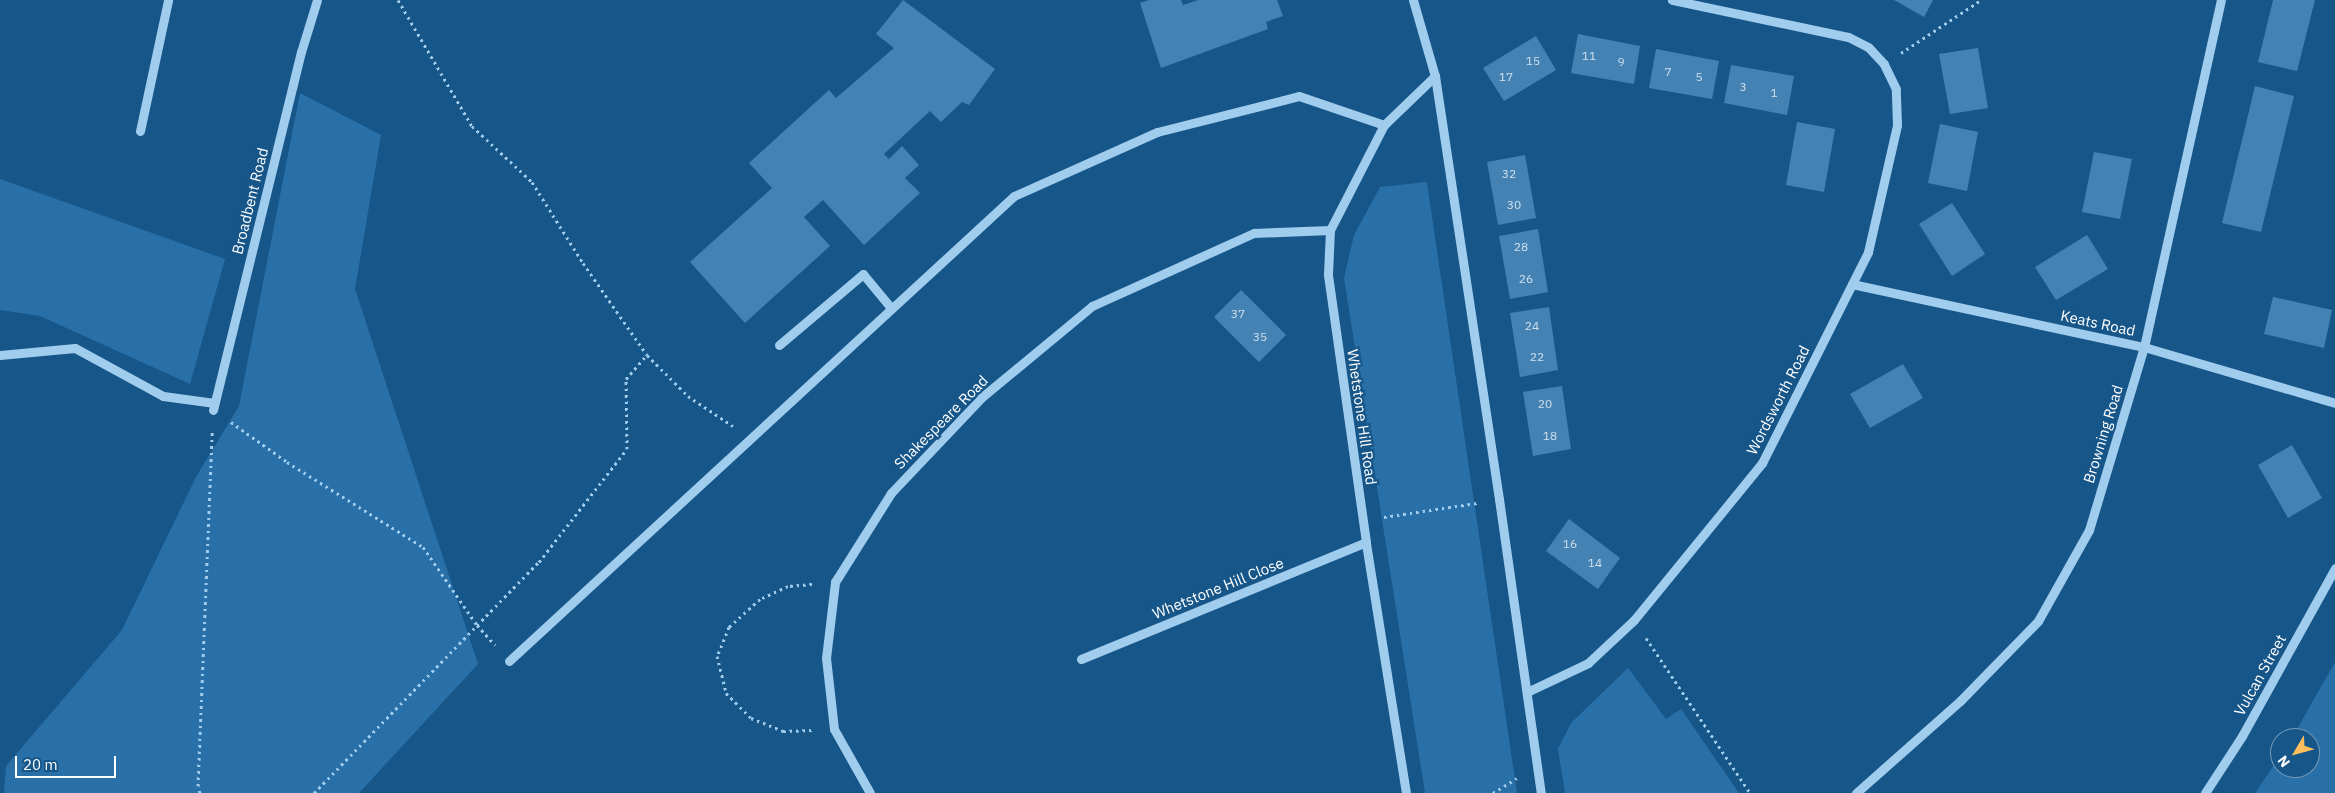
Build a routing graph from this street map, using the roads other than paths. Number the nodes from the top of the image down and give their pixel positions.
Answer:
1 (168, 0) edge
2 (317, 0) edge
3 (1413, 0) edge
4 (1672, 0) edge
5 (2221, 0) edge
6 (1435, 76) junction
7 (1384, 125) junction
8 (140, 130) dead end
9 (1330, 230) junction
10 (1852, 284) junction
11 (892, 308) junction
12 (779, 345) dead end
13 (2144, 347) junction
14 (0, 355) edge
15 (2335, 403) edge
16 (1366, 542) junction
17 (2335, 568) edge
18 (1081, 659) dead end
19 (509, 661) road end
20 (1527, 692) junction
21 (870, 793) edge
22 (1406, 793) edge
23 (1541, 793) edge
24 (1856, 793) edge
25 (2205, 793) edge

1 - 8 street
2 - 14 street, Broadbent Road
3 - 6 street
4 - 10 street, Wordsworth Road
5 - 13 street, Browning Road
6 - 7 street, Whetstone Hill Road
6 - 20 street
7 - 9 street, Whetstone Hill Road
7 - 11 street
9 - 16 street, Whetstone Hill Road
9 - 21 street, Shakespeare Road
10 - 13 street, Keats Road
10 - 20 street, Wordsworth Road
11 - 12 street
11 - 19 street
13 - 15 street, Keats Road
13 - 24 street, Browning Road
16 - 18 street, Whetstone Hill Close
16 - 22 street, Whetstone Hill Road
17 - 25 street, Vulcan Street
20 - 23 street

